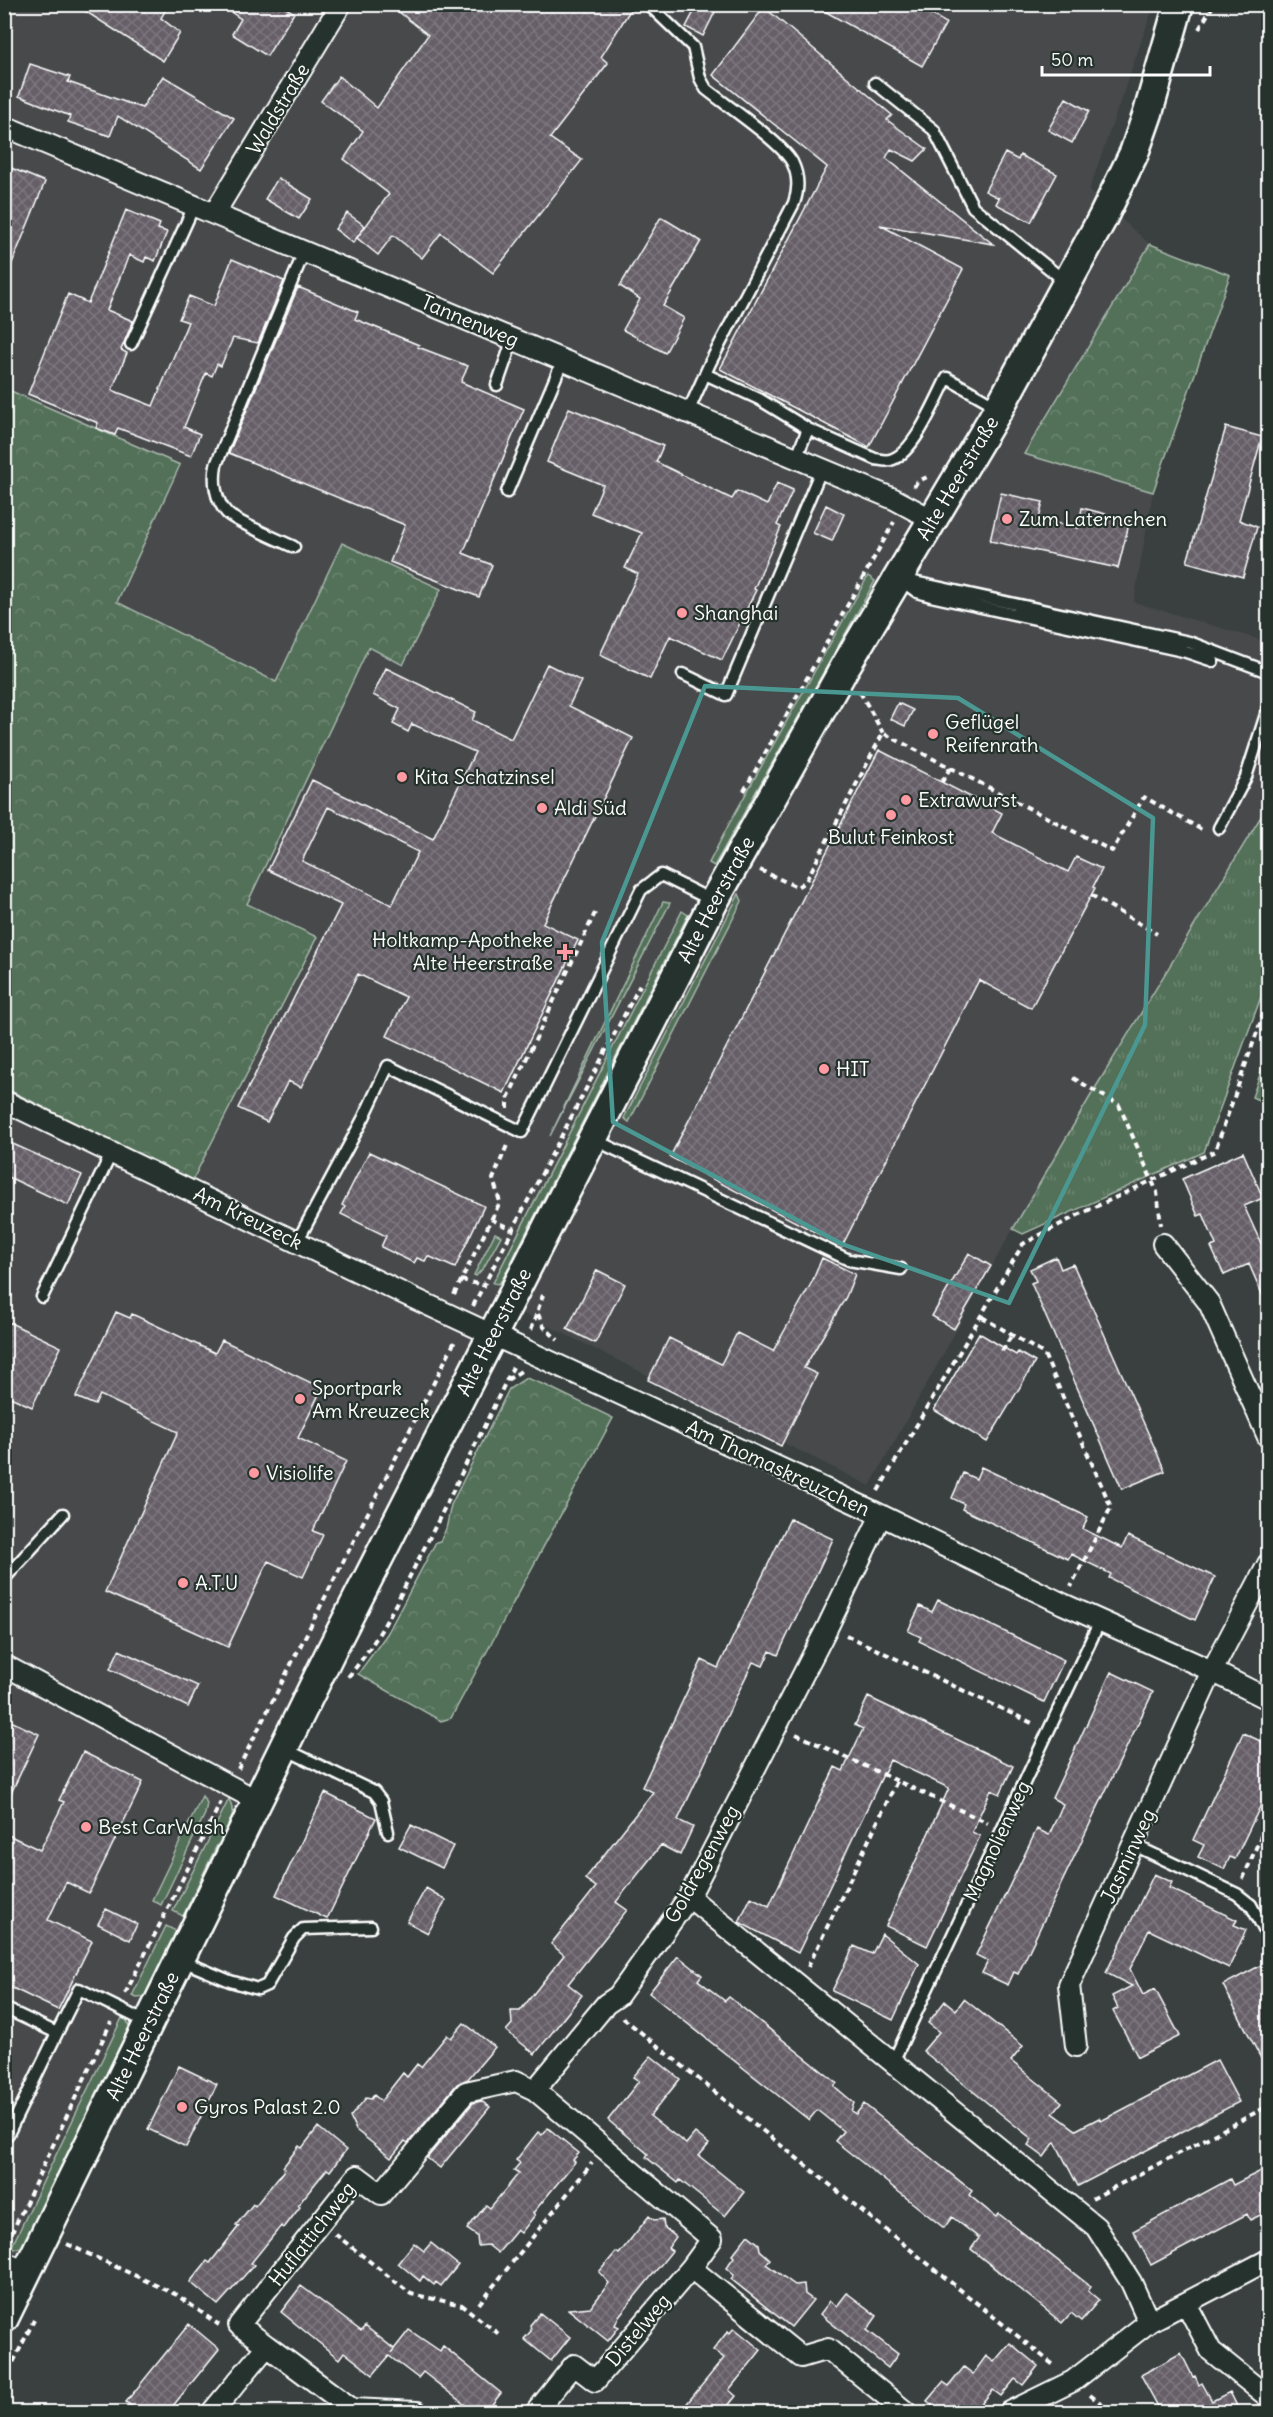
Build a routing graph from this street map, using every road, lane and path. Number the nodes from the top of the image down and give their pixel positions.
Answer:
1 (341, 4) edge
2 (648, 4) edge
3 (1179, 4) edge
4 (875, 83) dead end
5 (4, 126) edge
6 (194, 206) junction
7 (214, 214) junction
8 (304, 252) junction
9 (1068, 284) junction
10 (513, 339) junction
11 (131, 344) dead end
12 (563, 360) junction
13 (705, 374) junction
14 (497, 385) dead end
15 (999, 408) junction
16 (688, 412) junction
17 (808, 429) junction
18 (796, 458) junction
19 (822, 468) junction
20 (507, 492) dead end
21 (933, 520) junction
22 (294, 547) dead end
23 (898, 578) junction
24 (1213, 661) dead end
25 (1269, 672) edge
26 (682, 674) dead end
27 (855, 674) junction
28 (859, 692) junction
29 (854, 702) dead end
30 (1269, 708) edge
31 (883, 733) junction
32 (950, 768) junction
33 (1269, 780) edge
34 (942, 782) dead end
35 (1269, 790) edge
36 (1218, 828) dead end
37 (1204, 832) dead end
38 (754, 867) junction
39 (1091, 895) dead end
40 (714, 901) junction
41 (1157, 934) dead end
42 (1269, 1001) edge
43 (1073, 1078) dead end
44 (4, 1101) edge
45 (592, 1138) junction
46 (112, 1152) junction
47 (1153, 1181) junction
48 (491, 1219) dead end
49 (513, 1230) dead end
50 (297, 1242) junction
51 (1163, 1244) joint
52 (901, 1269) dead end
53 (461, 1280) dead end
54 (484, 1285) dead end
55 (544, 1291) dead end
56 (42, 1297) dead end
57 (538, 1314) dead end
58 (982, 1317) junction
59 (493, 1334) junction
60 (1012, 1335) junction
61 (1002, 1351) dead end
62 (507, 1380) dead end
63 (1269, 1437) edge
64 (874, 1512) junction
65 (63, 1514) dead end
66 (1269, 1564) edge
67 (4, 1579) edge
68 (1063, 1604) junction
69 (1100, 1620) junction
70 (828, 1626) junction
71 (4, 1665) edge
72 (1212, 1671) junction
73 (343, 1685) dead end
74 (1269, 1700) edge
75 (776, 1725) junction
76 (1048, 1731) junction
77 (282, 1748) junction
78 (897, 1781) junction
79 (256, 1800) junction
80 (1269, 1819) edge
81 (1002, 1830) junction
82 (388, 1832) dead end
83 (1134, 1845) junction
84 (1237, 1894) junction
85 (689, 1897) junction
86 (371, 1927) dead end
87 (1269, 1938) edge
88 (180, 1960) junction
89 (799, 1986) junction
90 (612, 2000) junction
91 (4, 2007) edge
92 (149, 2023) junction
93 (57, 2033) junction
94 (1076, 2046) dead end
95 (893, 2062) junction
96 (535, 2090) junction
97 (1269, 2106) edge
98 (8, 2134) dead end
99 (604, 2148) junction
100 (1075, 2208) junction
101 (321, 2222) junction
102 (64, 2242) junction
103 (1269, 2260) edge
104 (16, 2268) edge
105 (691, 2268) junction
106 (1186, 2303) junction
107 (480, 2304) dead end
108 (36, 2316) dead end
109 (4, 2318) edge
110 (1149, 2322) junction
111 (239, 2325) junction
112 (500, 2336) dead end
113 (267, 2346) junction
114 (4, 2381) edge
115 (1073, 2381) junction
116 (1266, 2391) edge
117 (212, 2412) edge
118 (417, 2412) edge
119 (536, 2412) edge
120 (906, 2412) edge
121 (1011, 2412) edge
122 (1112, 2412) edge

1 - 7 street, Waldstraße
2 - 13 lane
3 - 9 street, Alte Heerstraße
4 - 9 lane
5 - 6 street, Tannenweg
6 - 7 street, Tannenweg
6 - 11 lane
7 - 8 street, Tannenweg
8 - 10 street, Tannenweg
8 - 22 lane
9 - 15 street, Alte Heerstraße
10 - 12 street, Tannenweg
10 - 14 lane
12 - 16 street, Tannenweg
12 - 20 lane
13 - 16 lane
13 - 17 lane
15 - 17 lane
15 - 21 street, Alte Heerstraße
16 - 18 street, Tannenweg
17 - 18 lane
18 - 19 street, Tannenweg
19 - 21 street, Tannenweg
19 - 26 lane
21 - 23 street, Alte Heerstraße
23 - 24 lane
23 - 25 lane
23 - 27 street, Alte Heerstraße
27 - 28 path
27 - 28 path
27 - 38 street, Alte Heerstraße
28 - 29 path
28 - 31 path
30 - 36 lane
31 - 32 path
31 - 38 path
32 - 34 path
32 - 37 path
33 - 35 path
38 - 40 street, Alte Heerstraße
39 - 41 path
40 - 45 street, Alte Heerstraße
40 - 50 lane
42 - 47 path
43 - 47 path
44 - 46 street, Am Kreuzeck
45 - 52 lane
45 - 59 street, Alte Heerstraße
46 - 50 street, Am Kreuzeck
46 - 56 lane
47 - 51 path
47 - 58 path
48 - 49 path
50 - 59 street, Am Kreuzeck
51 - 63 street
53 - 54 path
55 - 57 path
58 - 60 path
58 - 64 path
59 - 64 street, Am Thomaskreuzchen
59 - 77 street, Alte Heerstraße
60 - 61 path
60 - 68 path
62 - 73 path
64 - 68 street, Am Thomaskreuzchen
64 - 70 street, Goldregenweg
65 - 67 lane
66 - 72 street, Jasminweg
68 - 69 street, Am Thomaskreuzchen
69 - 72 street, Am Thomaskreuzchen
69 - 76 lane, Magnolienweg
70 - 75 street, Goldregenweg
70 - 76 path
71 - 79 street
72 - 74 street, Am Thomaskreuzchen
72 - 83 street, Jasminweg
75 - 78 path
75 - 85 street, Goldregenweg
76 - 81 lane, Magnolienweg
77 - 79 street, Alte Heerstraße
77 - 82 lane
78 - 81 path
78 - 89 path
79 - 88 street, Alte Heerstraße
80 - 84 path
81 - 95 lane, Magnolienweg
83 - 84 lane
83 - 94 street, Jasminweg
84 - 87 lane
85 - 89 street
85 - 90 street, Goldregenweg
86 - 88 lane
88 - 92 street, Alte Heerstraße
89 - 95 street
90 - 96 street
90 - 115 path
91 - 93 lane
92 - 93 lane
92 - 102 street, Alte Heerstraße
93 - 98 lane
95 - 100 street
96 - 99 street, Huflattichweg
96 - 101 street, Huflattichweg
97 - 100 path
99 - 105 street, Huflattichweg
99 - 107 path
100 - 110 street
101 - 111 street, Huflattichweg
101 - 112 path
102 - 104 street, Alte Heerstraße
102 - 111 path
103 - 106 street
104 - 109 street, Alte Heerstraße
105 - 119 street, Distelweg
105 - 120 street
106 - 110 street
106 - 116 street
108 - 114 path
110 - 115 street
111 - 113 street
113 - 117 street
113 - 118 street
115 - 121 street
115 - 122 path

